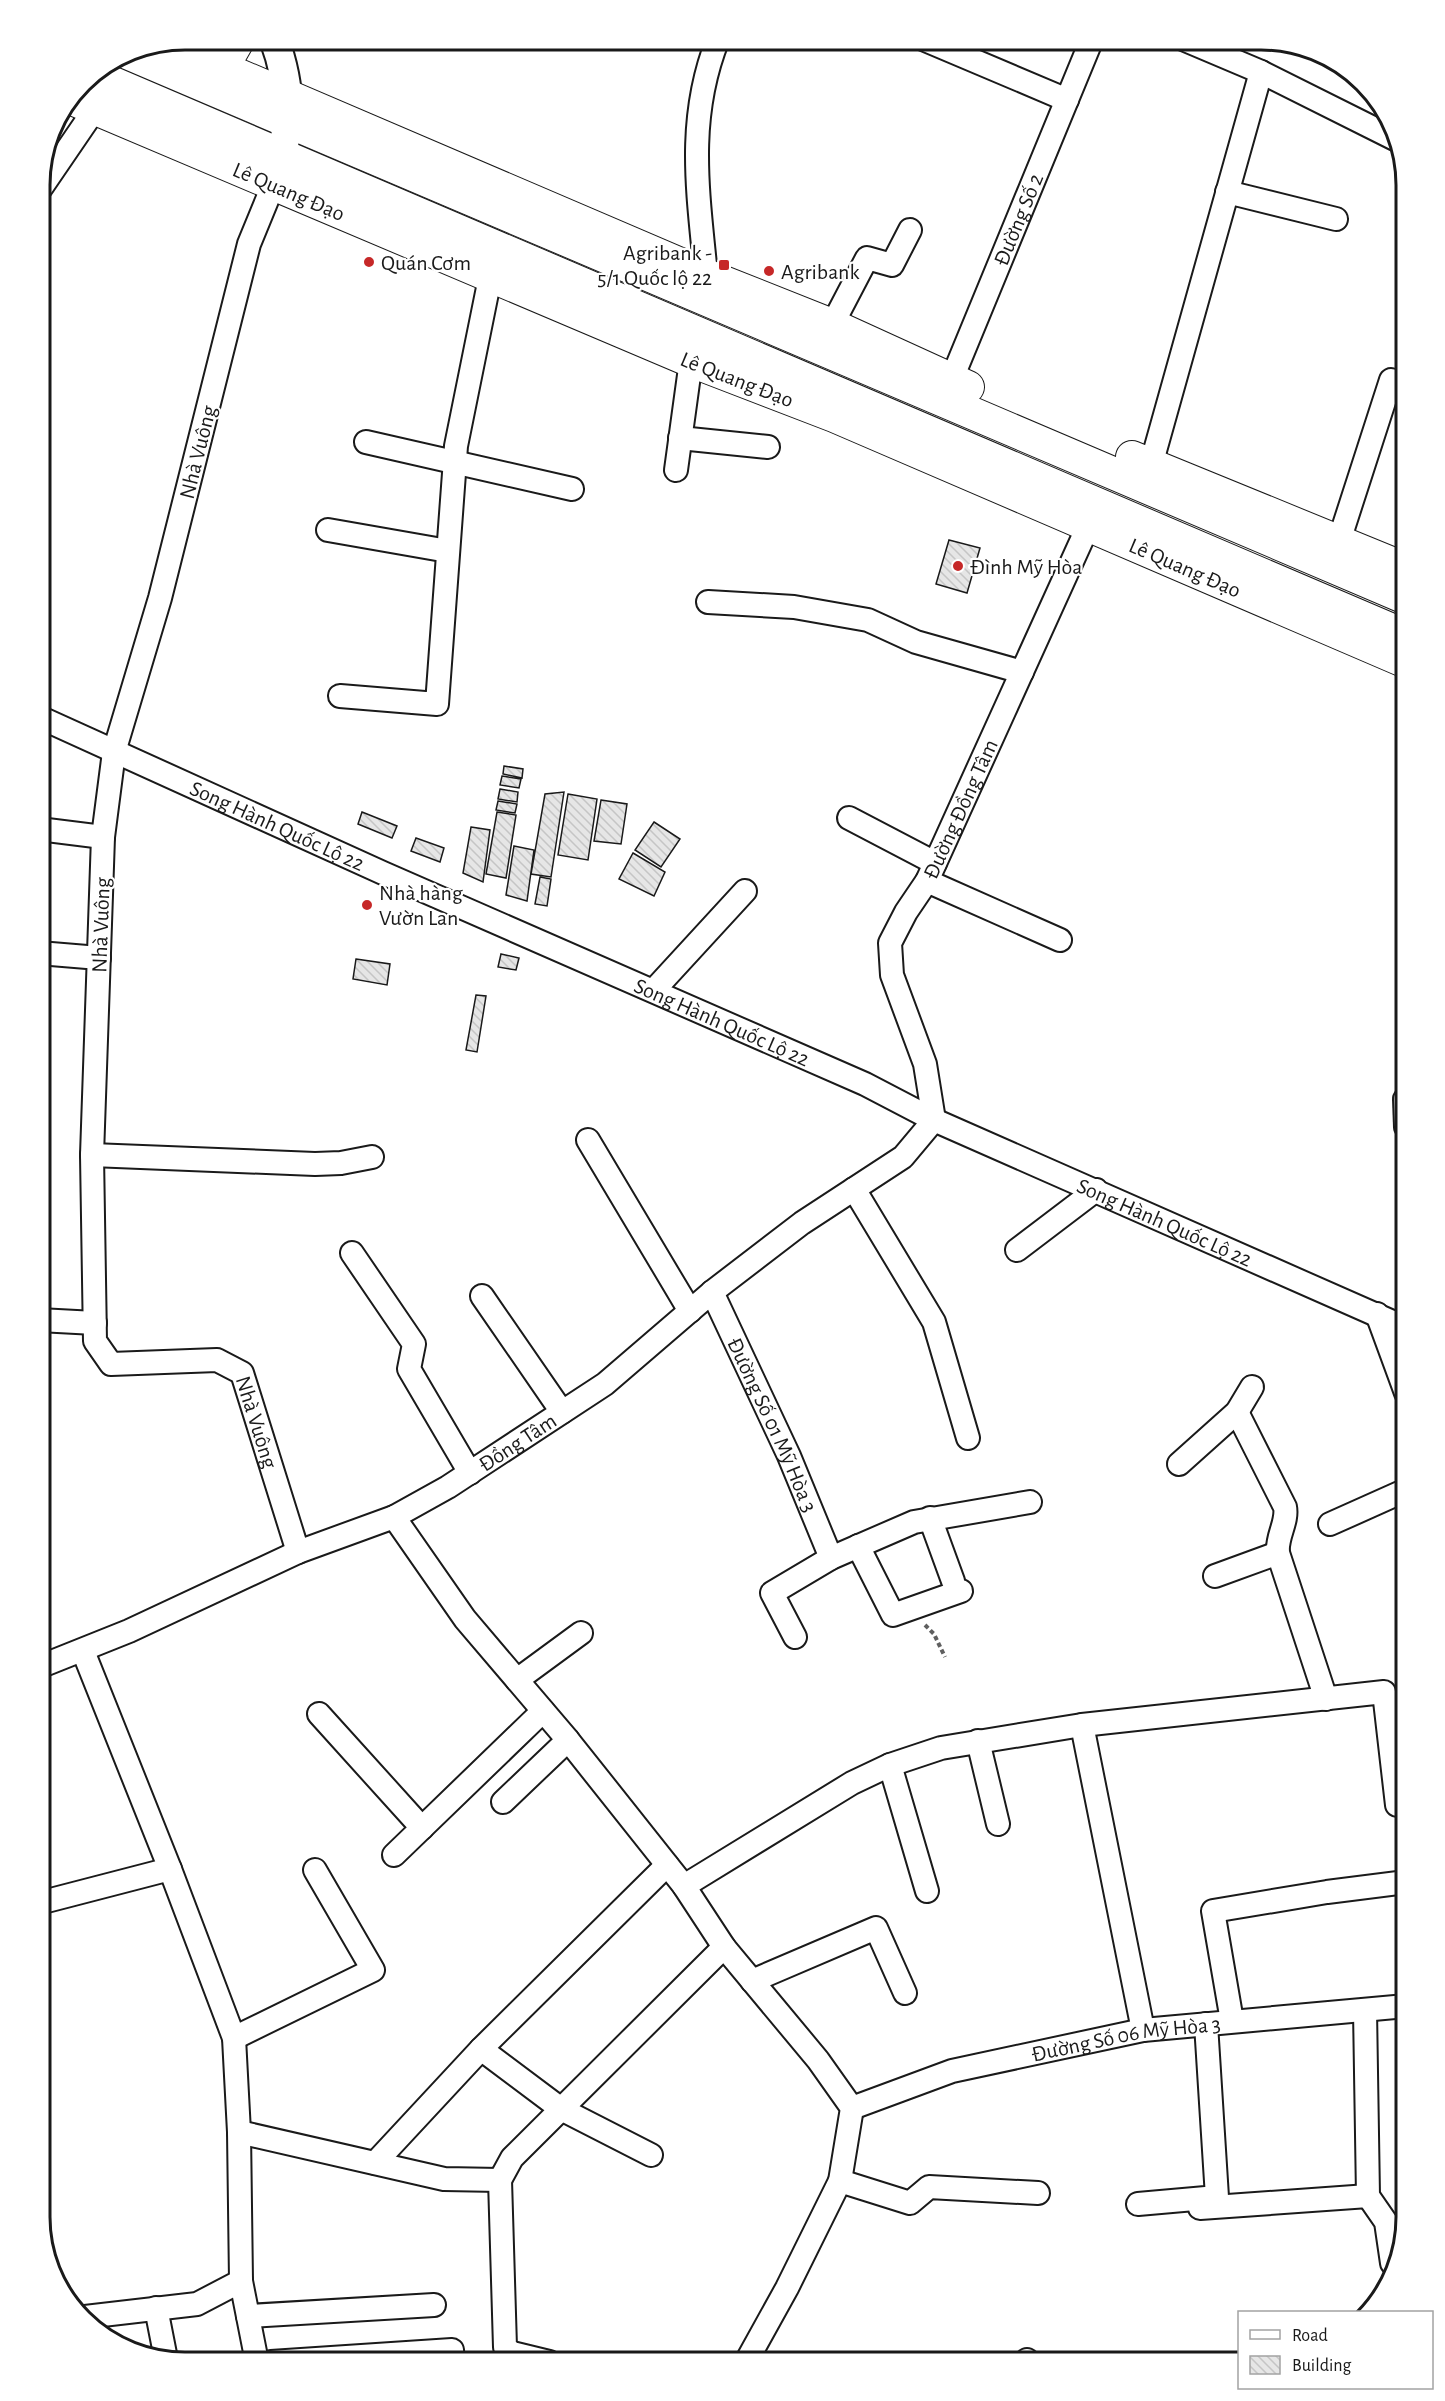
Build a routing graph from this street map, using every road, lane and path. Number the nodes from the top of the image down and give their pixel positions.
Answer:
1 (174, 50) edge
2 (229, 50) edge
3 (276, 50) edge
4 (714, 50) edge
5 (948, 50) edge
6 (1087, 50) edge
7 (1209, 50) edge
8 (142, 57) edge
9 (1262, 72) junction
10 (210, 75) junction
11 (101, 78) edge
12 (1067, 100) junction
13 (83, 104) edge
14 (289, 108) junction
15 (1385, 134) edge
16 (51, 168) edge
17 (278, 168) junction
18 (1227, 192) junction
19 (1336, 219) dead end
20 (910, 230) dead end
21 (494, 261) junction
22 (706, 275) junction
23 (832, 325) junction
24 (693, 347) junction
25 (1391, 380) dead end
26 (947, 390) junction
27 (680, 438) junction
28 (366, 442) dead end
29 (768, 447) dead end
30 (455, 461) junction
31 (1151, 465) junction
32 (676, 470) dead end
33 (572, 489) dead end
34 (1093, 516) junction
35 (327, 530) dead end
36 (1339, 541) junction
37 (448, 551) junction
38 (1396, 565) edge
39 (1396, 592) edge
40 (708, 602) dead end
41 (1396, 632) edge
42 (1396, 657) edge
43 (1022, 672) junction
44 (340, 696) dead end
45 (50, 723) edge
46 (114, 752) junction
47 (849, 818) dead end
48 (50, 830) edge
49 (103, 837) junction
50 (931, 872) junction
51 (745, 891) dead end
52 (1060, 940) dead end
53 (50, 954) edge
54 (99, 958) junction
55 (654, 990) junction
56 (934, 1120) junction
57 (588, 1140) dead end
58 (92, 1155) junction
59 (372, 1157) dead end
60 (854, 1189) junction
61 (1096, 1190) junction
62 (1017, 1250) dead end
63 (352, 1252) dead end
64 (712, 1292) junction
65 (483, 1296) dead end
66 (690, 1311) junction
67 (1377, 1314) junction
68 (50, 1321) edge
69 (95, 1323) junction
70 (1396, 1323) edge
71 (1396, 1366) edge
72 (1252, 1387) dead end
73 (562, 1412) junction
74 (1237, 1412) junction
75 (968, 1438) dead end
76 (1179, 1464) dead end
77 (470, 1473) junction
78 (1396, 1494) edge
79 (1030, 1502) dead end
80 (394, 1517) junction
81 (930, 1518) junction
82 (1329, 1524) dead end
83 (858, 1546) junction
84 (298, 1552) junction
85 (1278, 1553) junction
86 (831, 1558) junction
87 (1215, 1576) dead end
88 (893, 1615) junction
89 (581, 1634) dead end
90 (795, 1637) dead end
91 (83, 1651) junction
92 (945, 1657) dead end
93 (50, 1663) edge
94 (517, 1680) junction
95 (1326, 1699) junction
96 (543, 1711) junction
97 (319, 1714) dead end
98 (1082, 1725) junction
99 (568, 1740) junction
100 (978, 1741) junction
101 (890, 1765) junction
102 (1396, 1795) edge
103 (503, 1803) dead end
104 (998, 1824) dead end
105 (422, 1828) junction
106 (394, 1855) dead end
107 (667, 1865) junction
108 (170, 1869) junction
109 (315, 1869) dead end
110 (1396, 1883) edge
111 (684, 1886) junction
112 (927, 1891) dead end
113 (50, 1900) edge
114 (724, 1947) junction
115 (752, 1981) junction
116 (904, 1992) dead end
117 (1396, 2007) edge
118 (1365, 2010) junction
119 (1232, 2020) junction
120 (1206, 2024) junction
121 (1143, 2030) junction
122 (234, 2038) junction
123 (481, 2049) junction
124 (852, 2108) junction
125 (561, 2109) junction
126 (239, 2132) junction
127 (651, 2155) dead end
128 (375, 2163) junction
129 (500, 2180) junction
130 (840, 2181) junction
131 (1038, 2193) dead end
132 (1368, 2196) junction
133 (1138, 2204) dead end
134 (1169, 2210) dead end
135 (1390, 2252) edge
136 (240, 2281) junction
137 (434, 2305) dead end
138 (156, 2308) junction
139 (93, 2316) edge
140 (248, 2316) junction
141 (164, 2350) edge
142 (255, 2351) edge
143 (509, 2351) edge
144 (752, 2352) edge

1 - 10 highway
2 - 10 highway
3 - 14 main road
4 - 22 street
5 - 12 street
6 - 12 street, Đường Số 2
7 - 9 street
8 - 10 highway
9 - 15 street
9 - 18 street
10 - 14 highway
11 - 17 highway, Lê Quang Đạo
12 - 26 street, Đường Số 2
13 - 16 street
13 - 17 highway, Lê Quang Đạo
14 - 17 main road
14 - 22 highway
14 - 26 highway
17 - 21 highway, Lê Quang Đạo
17 - 46 street, Nhà Vuông
18 - 19 street
18 - 31 street
20 - 23 street
21 - 24 highway, Lê Quang Đạo
21 - 30 street
22 - 23 highway
23 - 26 highway
24 - 27 street
24 - 34 highway, Lê Quang Đạo
25 - 36 street
26 - 31 highway
26 - 39 highway
27 - 29 street
27 - 32 street
28 - 30 street
30 - 33 street
30 - 37 street
31 - 36 highway
34 - 41 highway, Lê Quang Đạo
34 - 42 highway, Lê Quang Đạo
34 - 43 street, Đường Đồng Tâm
35 - 37 street
36 - 38 highway
37 - 44 street
40 - 43 street
43 - 50 street, Đường Đồng Tâm
45 - 46 street, Song Hành Quốc Lộ 22
46 - 49 street, Nhà Vuông
46 - 55 street, Song Hành Quốc Lộ 22
47 - 50 street
48 - 49 street
49 - 54 street, Nhà Vuông
50 - 52 street
50 - 56 street, Đường Đồng Tâm
51 - 55 street
53 - 54 street
54 - 58 street, Nhà Vuông
55 - 56 street, Song Hành Quốc Lộ 22
56 - 60 street, Đồng Tâm
56 - 61 street, Song Hành Quốc Lộ 22
57 - 66 street
58 - 59 street
58 - 69 street, Nhà Vuông
60 - 64 street, Đồng Tâm
60 - 75 street
61 - 62 street
61 - 67 street, Song Hành Quốc Lộ 22
63 - 77 street
64 - 66 street, Đồng Tâm
64 - 86 street, Đường Số 01 Mỹ Hòa 3
65 - 73 street
66 - 73 street, Đồng Tâm
67 - 70 street, Song Hành Quốc Lộ 22
67 - 71 street
68 - 69 street
69 - 84 street, Nhà Vuông
72 - 74 street
73 - 77 street, Đồng Tâm
74 - 76 street
74 - 85 street
77 - 80 street, Đồng Tâm
78 - 82 street
79 - 81 street
80 - 84 street, Đồng Tâm
80 - 94 street
81 - 83 street
81 - 88 street
83 - 86 street
83 - 88 street
84 - 91 street, Đồng Tâm
85 - 87 street
85 - 95 street
86 - 90 street
88 - 92 path
89 - 94 street
91 - 93 street, Đồng Tâm
91 - 108 street
94 - 96 street
95 - 98 street
95 - 102 street
96 - 99 street
96 - 105 street
97 - 105 street
98 - 100 street
98 - 121 street
99 - 103 street
99 - 107 street
100 - 101 street
100 - 104 street
101 - 111 street
101 - 112 street
105 - 106 street
107 - 111 street
107 - 123 street
108 - 113 street
108 - 122 street
109 - 122 street
110 - 119 street
111 - 114 street
114 - 115 street
114 - 125 street
115 - 116 street
115 - 124 street
117 - 118 street, Đường Số 06 Mỹ Hòa 3
118 - 119 street, Đường Số 06 Mỹ Hòa 3
118 - 132 street
119 - 120 street, Đường Số 06 Mỹ Hòa 3
120 - 121 street, Đường Số 06 Mỹ Hòa 3
120 - 133 street
121 - 124 street, Đường Số 06 Mỹ Hòa 3
122 - 126 street
123 - 125 street
123 - 128 street
124 - 130 street
125 - 127 street
125 - 129 street
126 - 128 street
126 - 136 street
128 - 129 street
129 - 143 street
130 - 131 street
130 - 144 street
132 - 134 street
132 - 135 street
136 - 138 street
136 - 140 street
137 - 140 street
138 - 139 street
138 - 141 street
140 - 142 street

